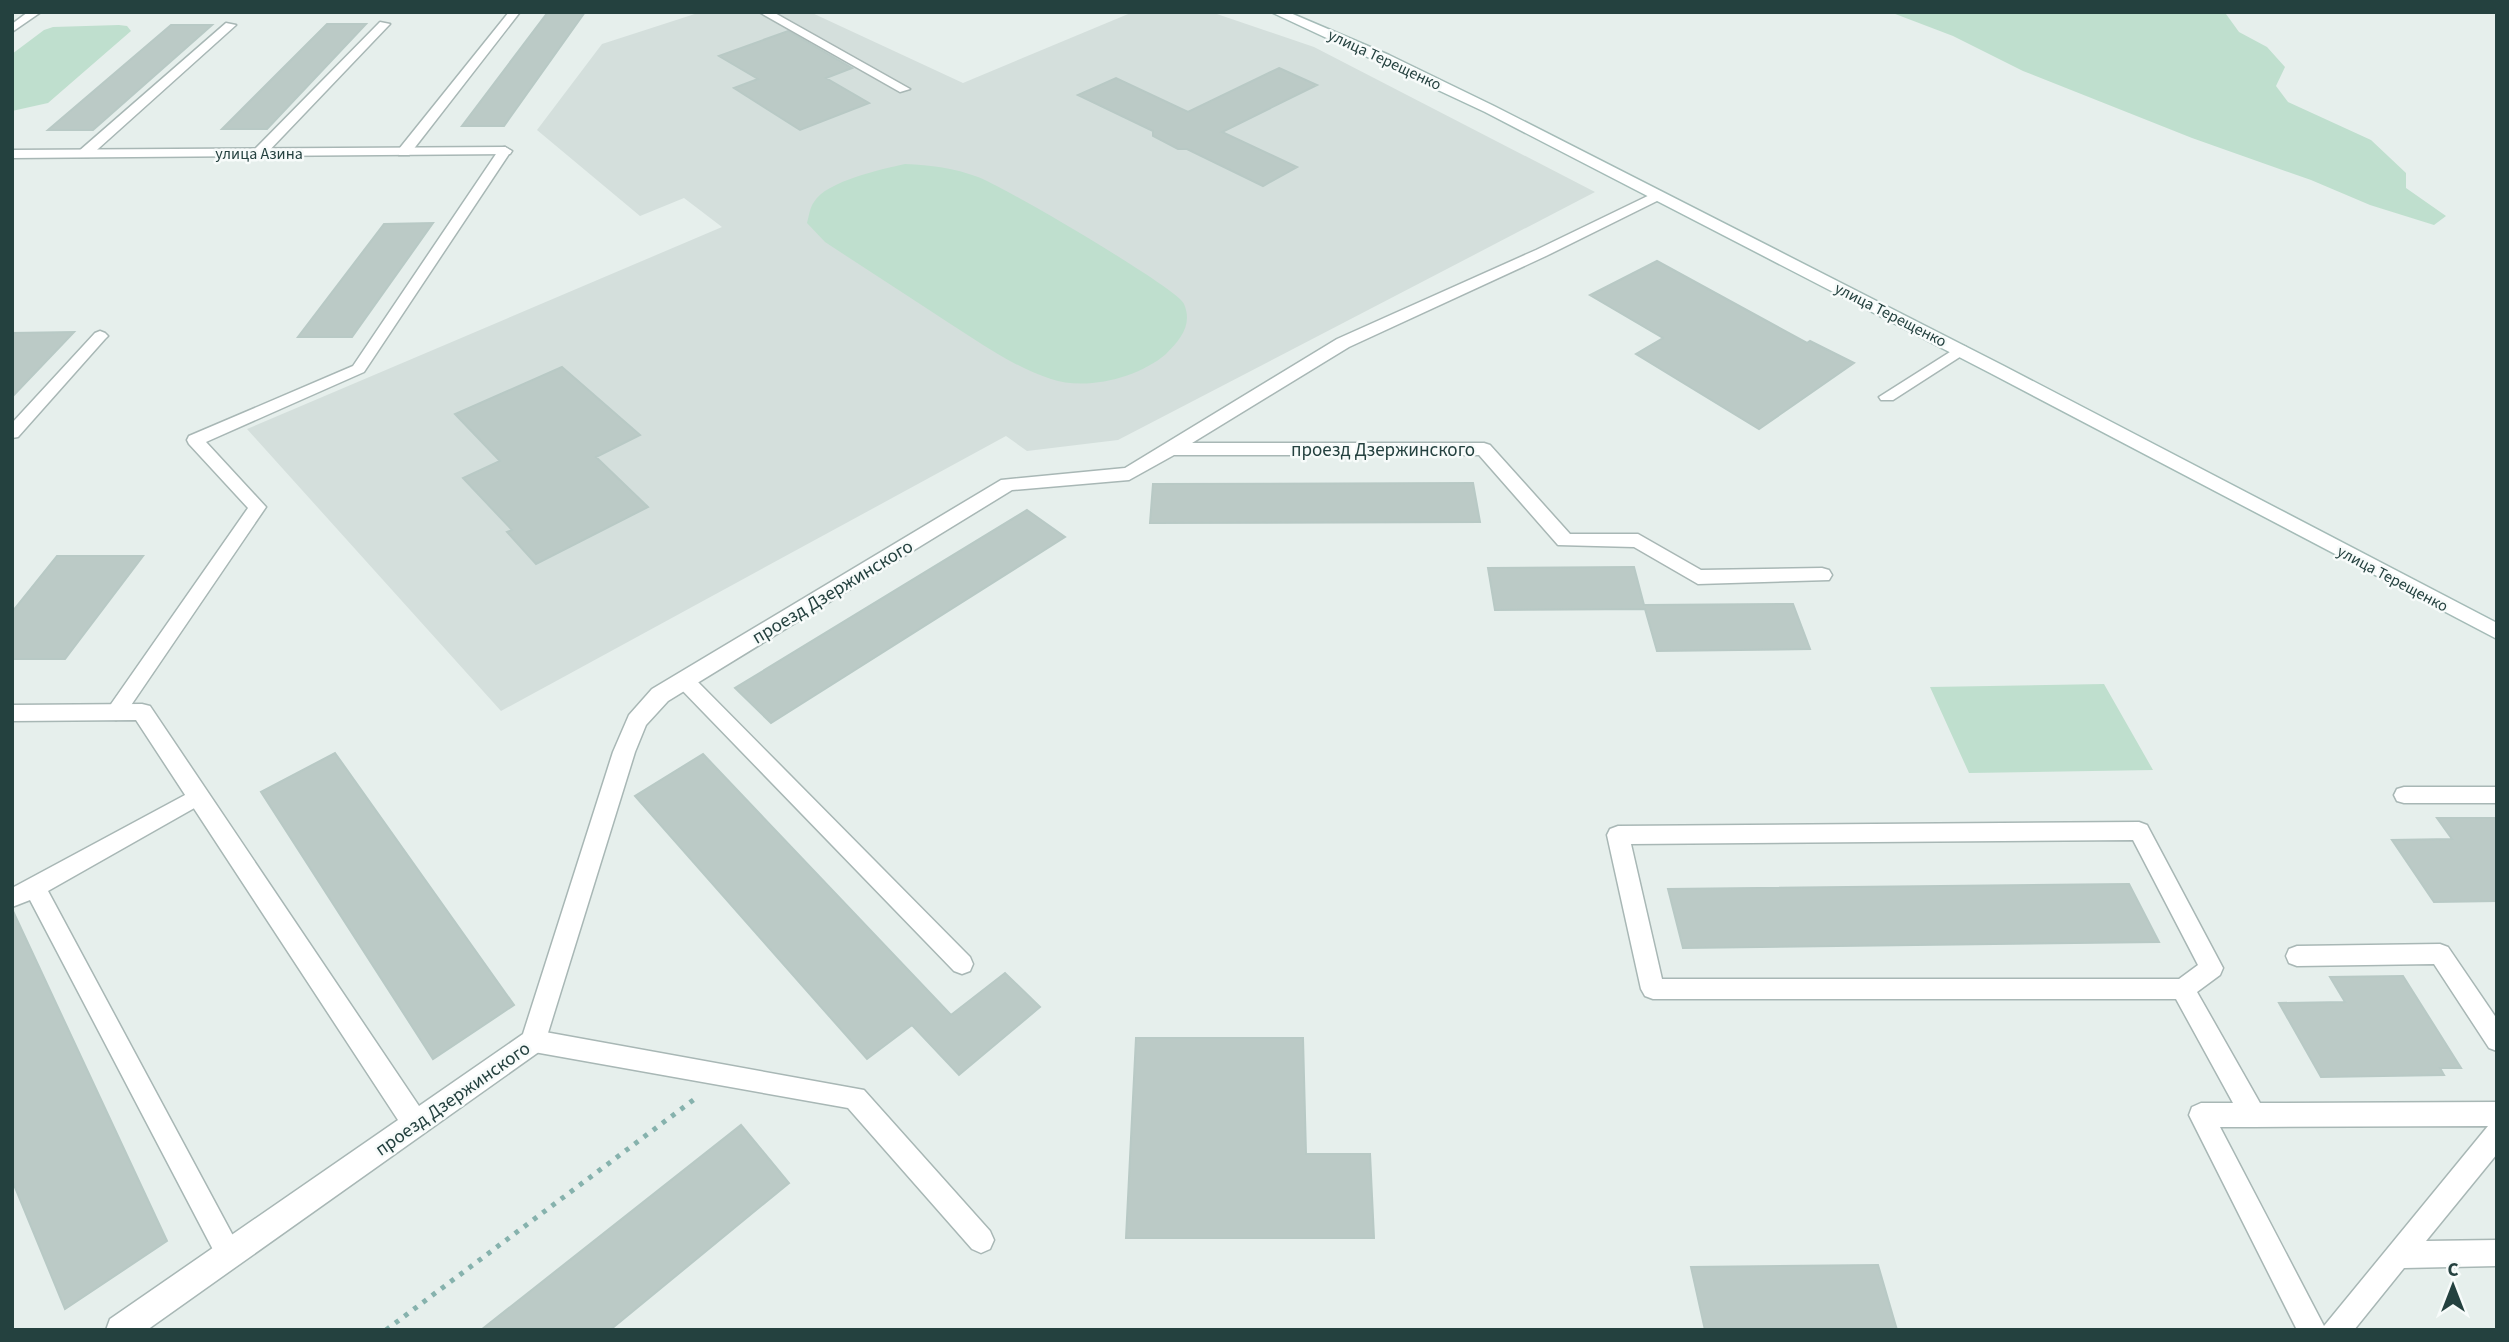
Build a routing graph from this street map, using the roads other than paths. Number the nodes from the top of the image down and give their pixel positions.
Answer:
1 (36, 12) edge
2 (515, 12) edge
3 (764, 12) edge
4 (1277, 12) edge
5 (384, 24) dead end
6 (230, 25) dead end
7 (12, 29) edge
8 (904, 89) dead end
9 (404, 152) junction
10 (505, 152) joint
11 (259, 153) junction
12 (12, 154) edge
13 (84, 154) junction
14 (1658, 195) junction
15 (100, 336) dead end
16 (1961, 349) junction
17 (1887, 397) dead end
18 (12, 433) edge
19 (1173, 449) junction
20 (1822, 575) dead end
21 (2497, 632) edge
22 (684, 680) junction
23 (116, 712) junction
24 (12, 713) edge
25 (2404, 795) dead end
26 (2497, 795) edge
27 (198, 796) junction
28 (34, 887) junction
29 (12, 898) edge
30 (2297, 956) dead end
31 (962, 964) dead end
32 (2183, 989) junction
33 (2497, 1040) edge
34 (534, 1041) junction
35 (2497, 1114) edge
36 (2253, 1115) junction
37 (415, 1123) junction
38 (2497, 1133) edge
39 (981, 1240) dead end
40 (2497, 1253) edge
41 (229, 1254) junction
42 (2397, 1255) junction
43 (121, 1330) edge
44 (2312, 1330) edge
45 (2336, 1330) edge

1 - 7 lane
2 - 9 lane
3 - 8 lane
4 - 14 street, улица Терещенко
5 - 11 lane
6 - 13 lane
9 - 10 street, улица Азина
9 - 11 street, улица Азина
10 - 23 lane
11 - 13 street, улица Азина
12 - 13 street, улица Азина
14 - 16 street, улица Терещенко
14 - 19 street
15 - 18 lane
16 - 17 lane
16 - 21 street, улица Терещенко
19 - 20 street, проезд Дзержинского
19 - 22 street, проезд Дзержинского
22 - 31 lane
22 - 34 street, проезд Дзержинского
23 - 24 street
23 - 27 street
25 - 26 lane
27 - 28 lane
27 - 37 street
28 - 29 lane
28 - 41 lane
30 - 33 lane
32 - 32 lane
32 - 36 lane
34 - 37 street, проезд Дзержинского
34 - 39 lane
35 - 36 lane
36 - 44 lane
37 - 41 street, проезд Дзержинского
38 - 42 lane
40 - 42 lane
41 - 43 street, проезд Дзержинского
42 - 45 lane

